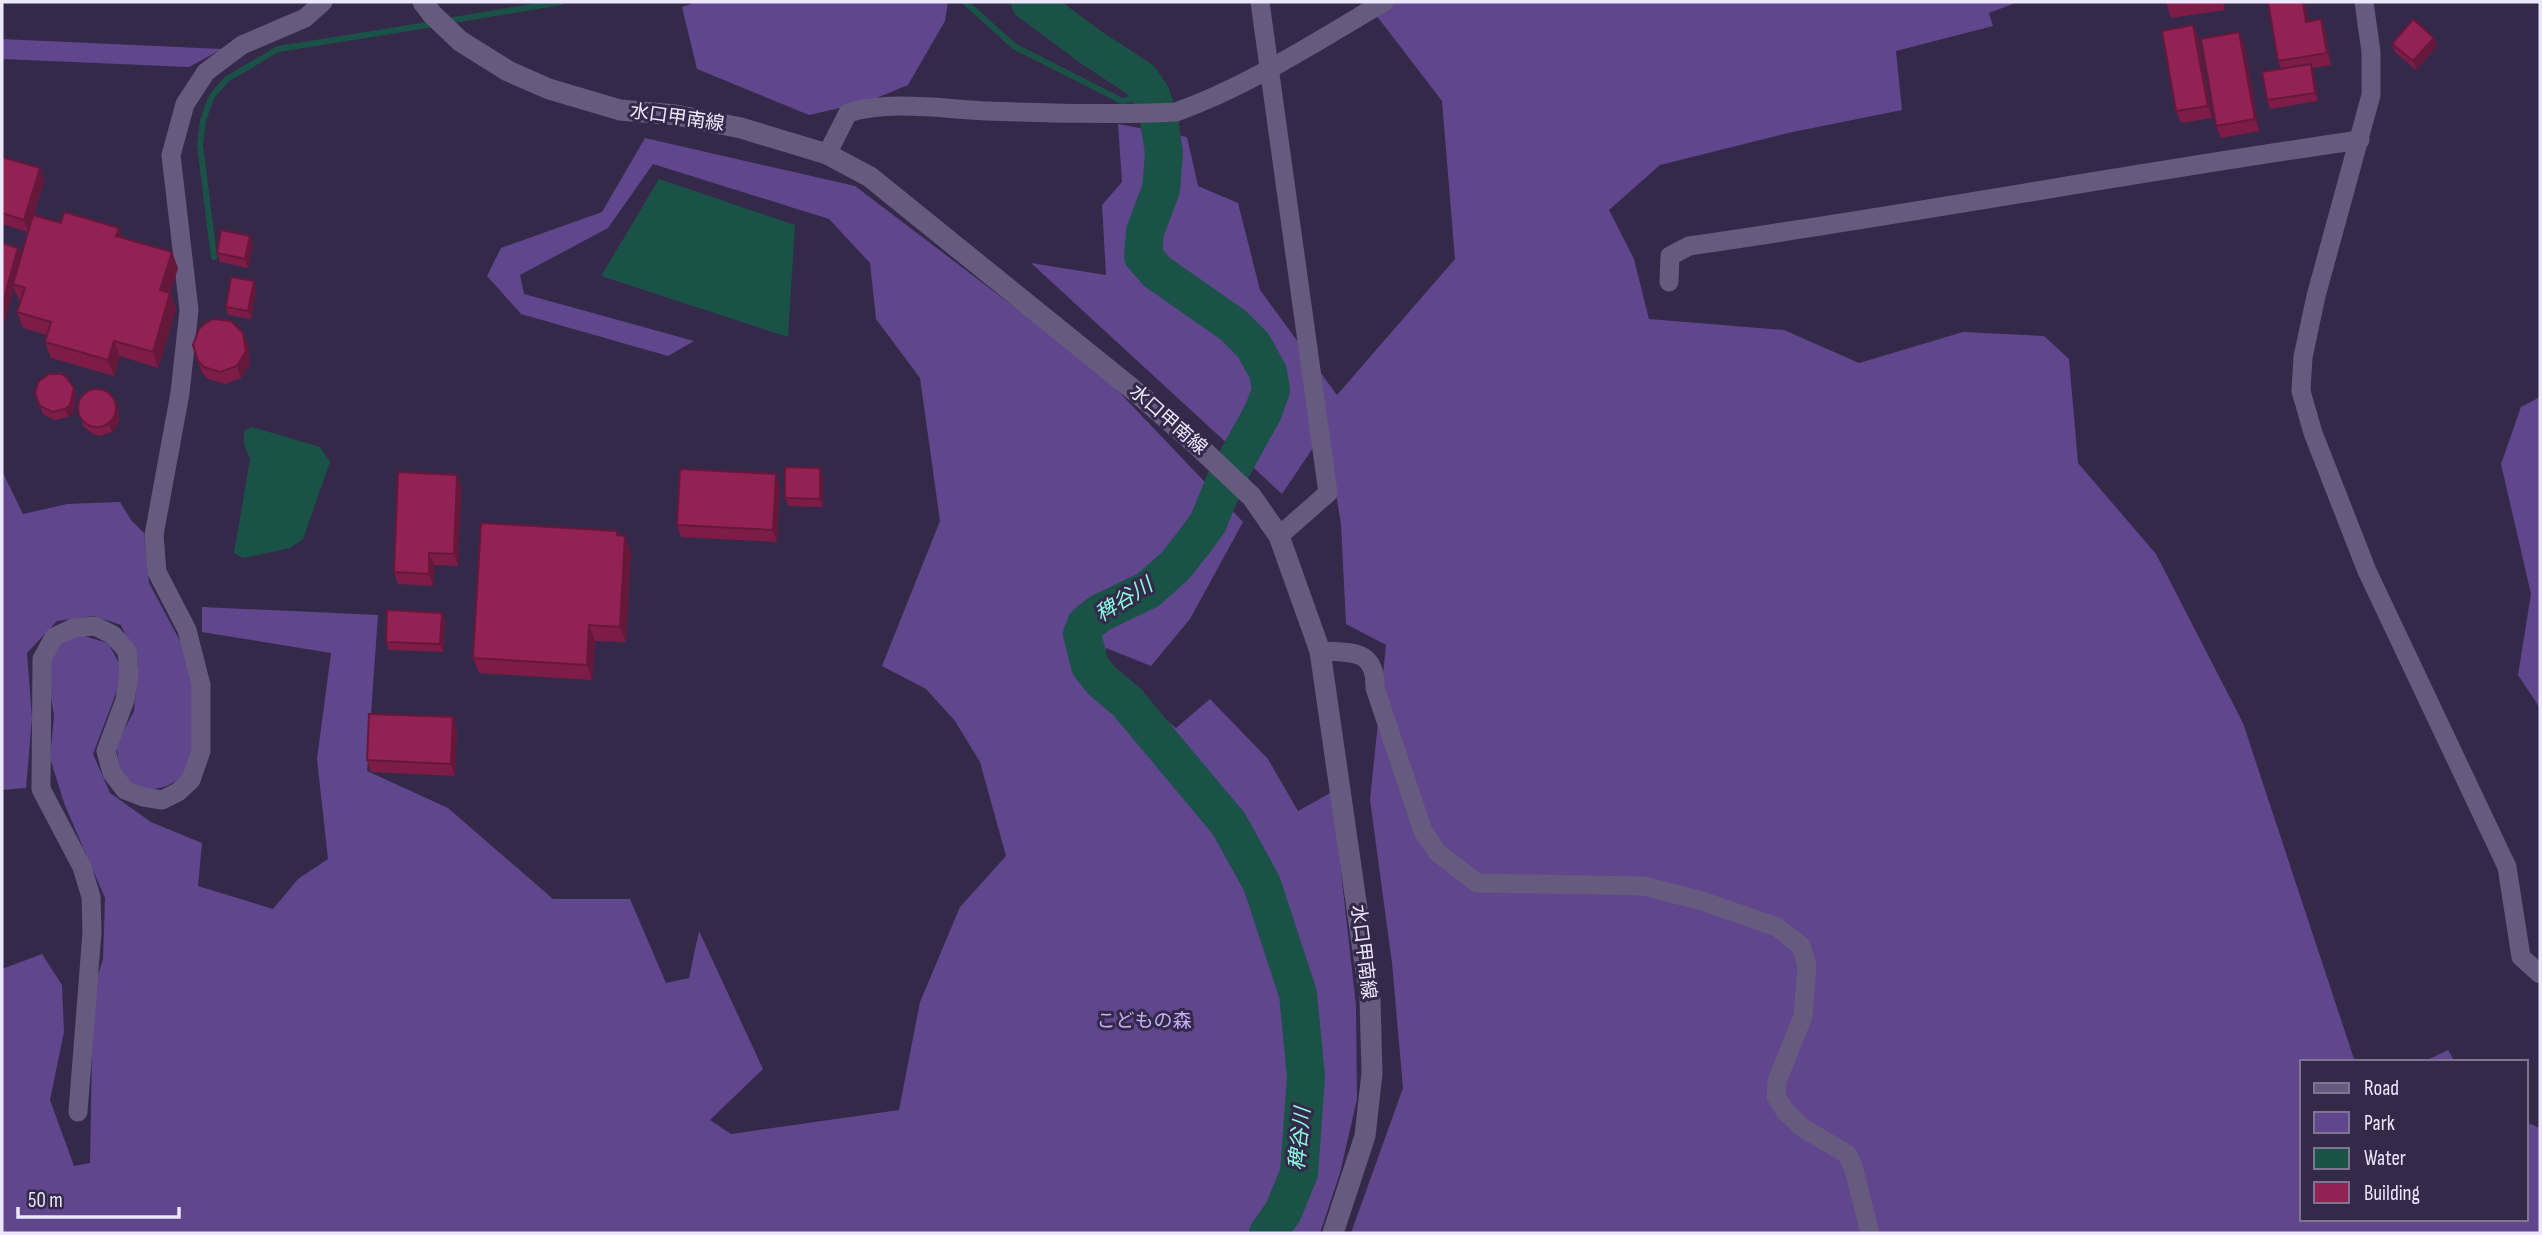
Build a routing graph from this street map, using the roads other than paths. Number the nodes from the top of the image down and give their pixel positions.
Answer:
1 (323, 2) edge
2 (1260, 2) edge
3 (1384, 2) edge
4 (2364, 2) edge
5 (435, 16) edge
6 (1270, 69) junction
7 (2360, 139) junction
8 (827, 154) junction
9 (1669, 282) dead end
10 (1279, 536) junction
11 (1320, 651) junction
12 (2540, 974) edge
13 (78, 1112) dead end
14 (1333, 1233) edge
15 (1870, 1233) edge

1 - 13 street
2 - 6 street
3 - 6 street
4 - 7 street
5 - 8 main road, 水口甲南線
6 - 8 street
6 - 10 street
7 - 9 street
7 - 12 street
8 - 10 main road, 水口甲南線
10 - 11 main road, 水口甲南線
11 - 14 main road, 水口甲南線
11 - 15 street

